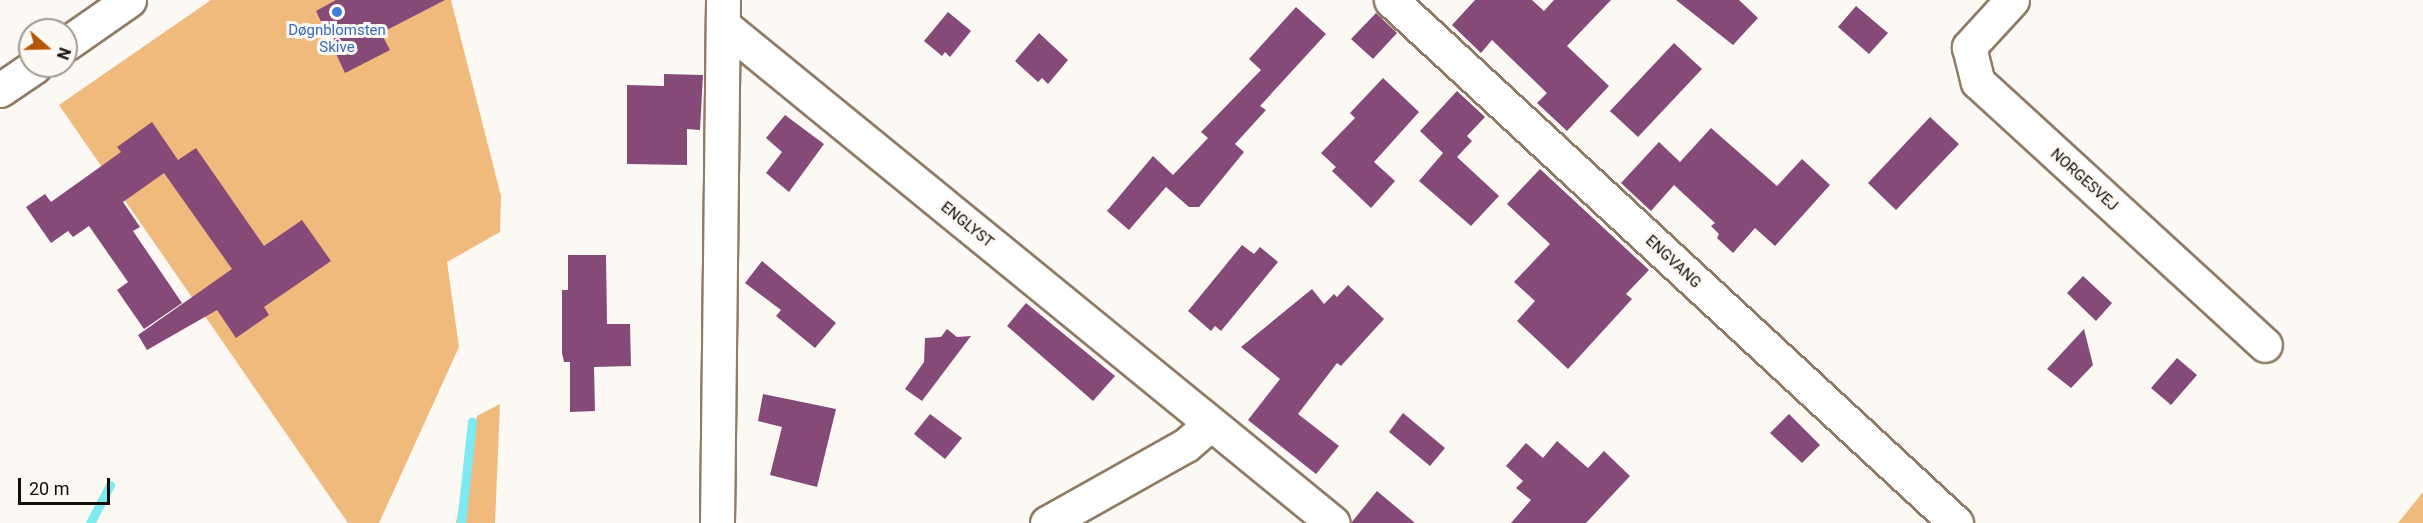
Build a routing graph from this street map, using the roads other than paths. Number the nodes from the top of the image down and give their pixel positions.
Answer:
1 (129, 0) edge
2 (1392, 0) edge
3 (2012, 0) edge
4 (723, 12) edge
5 (78, 36) edge
6 (18, 77) edge
7 (0, 90) edge
8 (2265, 345) dead end
9 (1210, 424) junction
10 (717, 523) edge
11 (1047, 523) edge
12 (1333, 523) edge
13 (1956, 523) edge

1 - 5 street
2 - 13 street, ENGVANG
3 - 8 street, NORGESVEJ
4 - 9 street, ENGLYST
4 - 10 street, ENGLYST
6 - 7 street
9 - 11 street
9 - 12 street, ENGLYST

